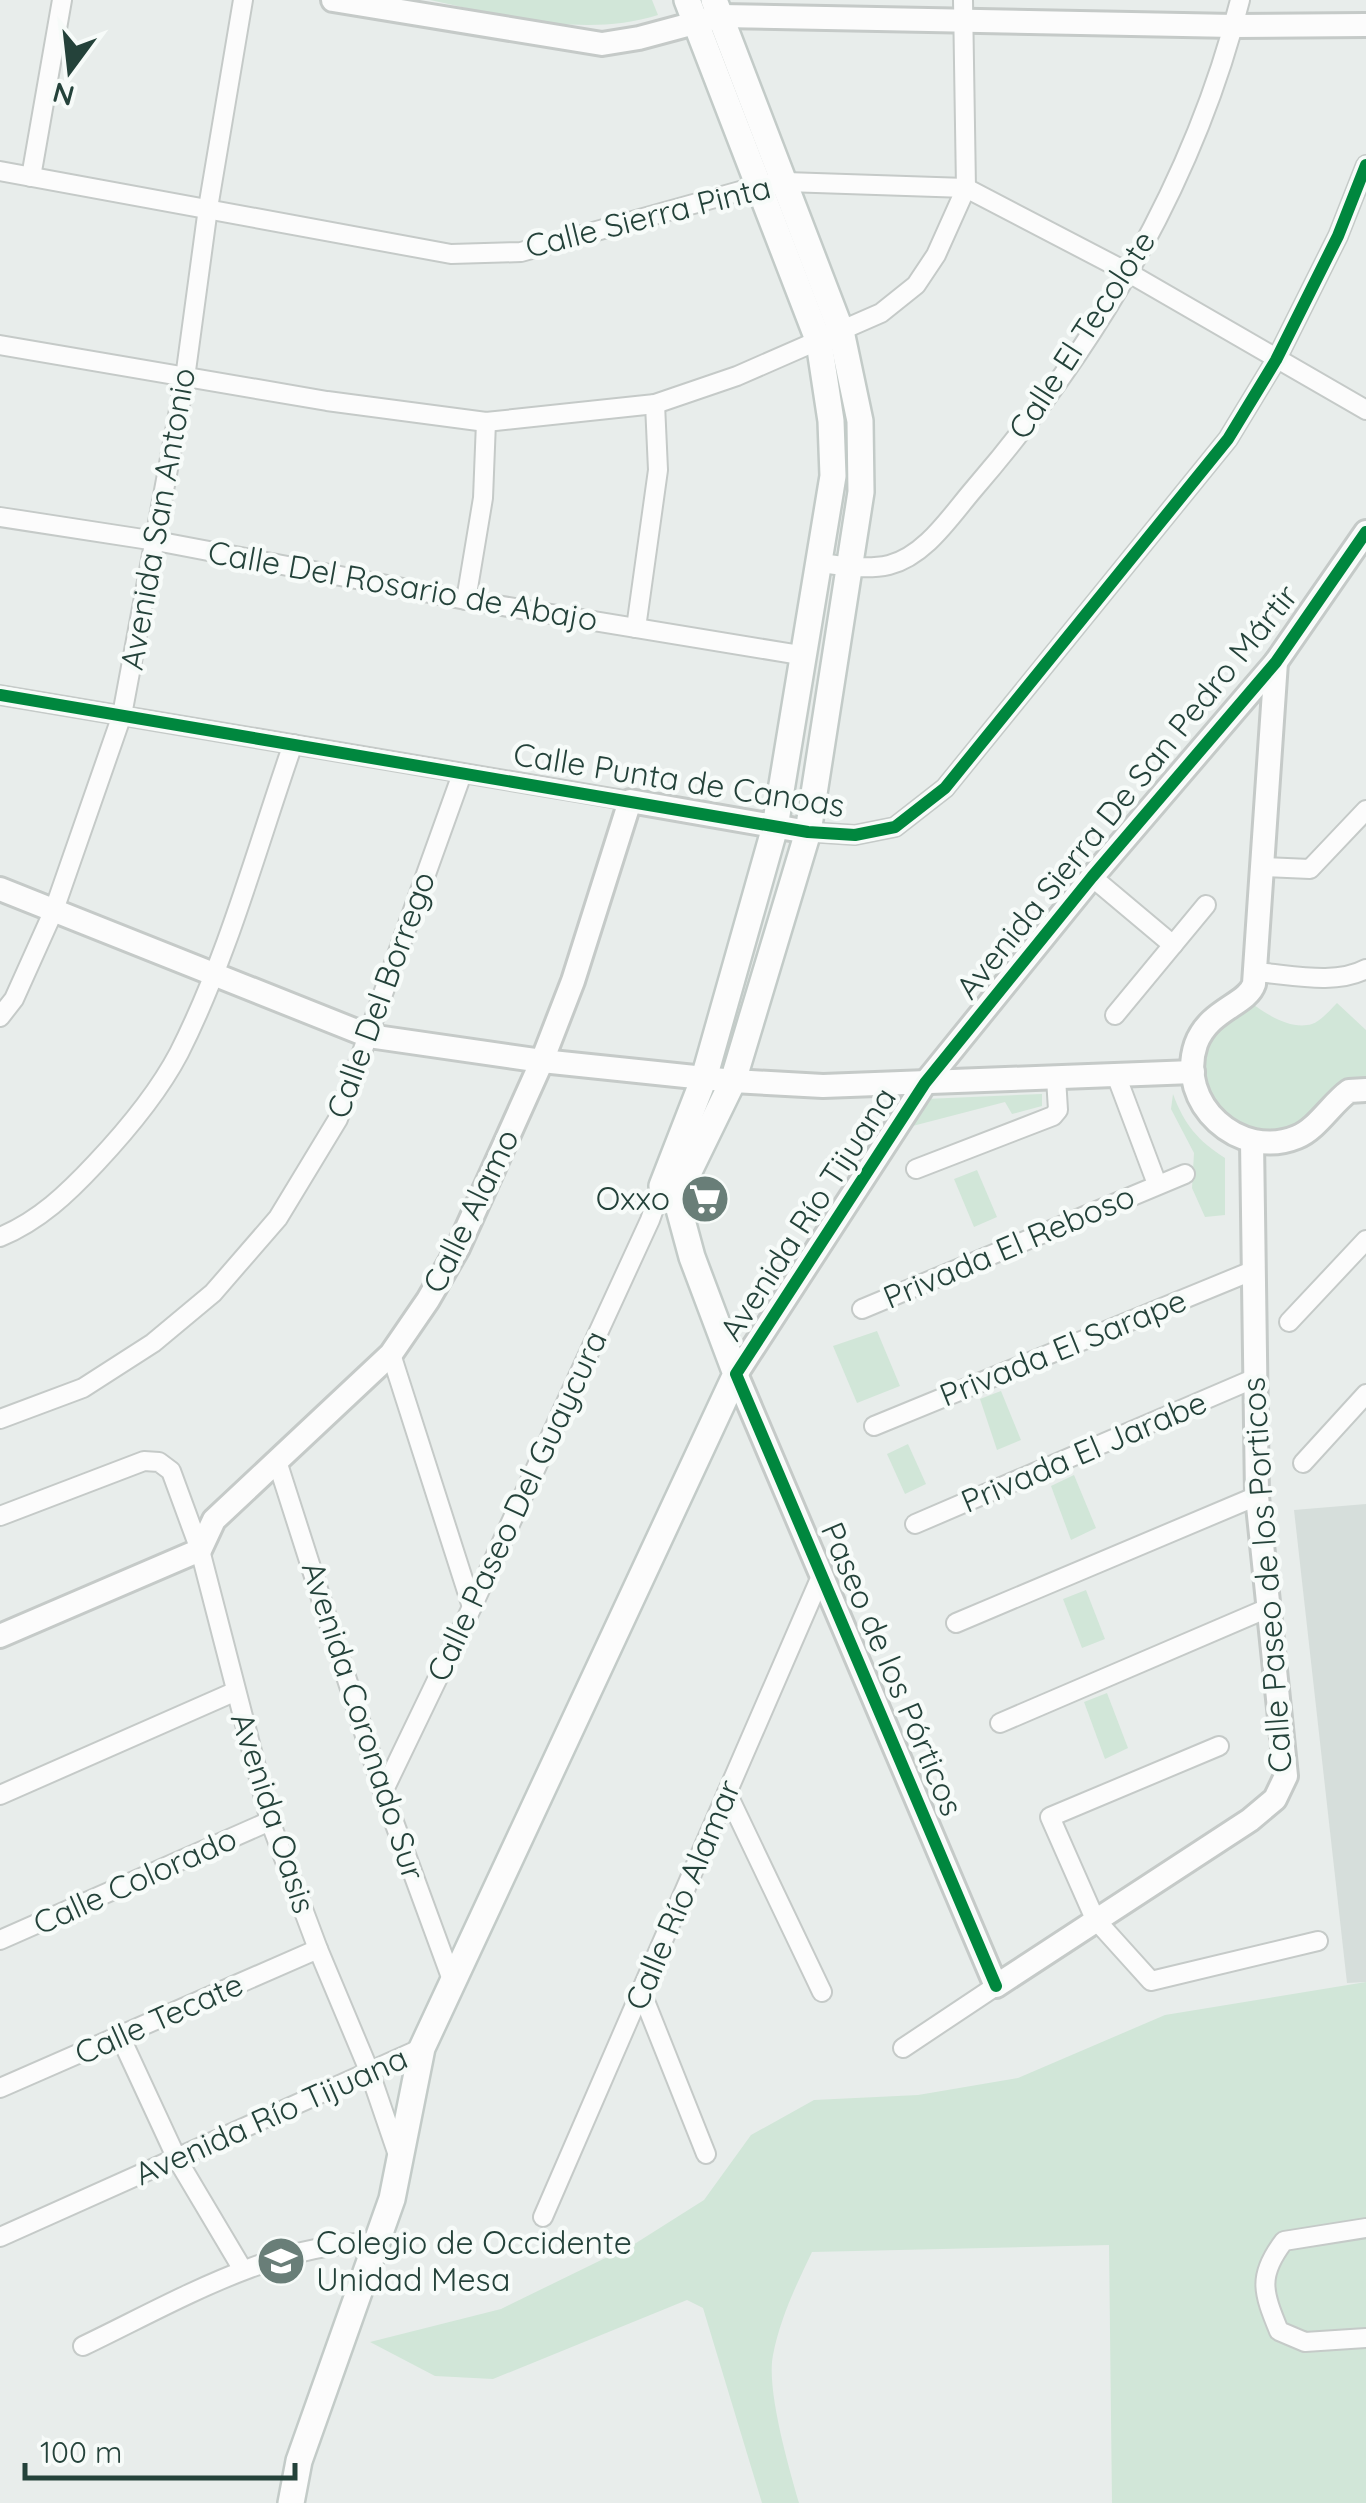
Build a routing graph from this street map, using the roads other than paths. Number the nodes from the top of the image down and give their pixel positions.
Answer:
1 (62, 0) edge
2 (243, 0) edge
3 (333, 0) edge
4 (1240, 0) edge
5 (704, 10) edge
6 (963, 10) edge
7 (1366, 25) edge
8 (1234, 26) junction
9 (1366, 165) edge
10 (0, 171) edge
11 (31, 177) junction
12 (786, 182) junction
13 (758, 186) junction
14 (966, 188) junction
15 (208, 208) junction
16 (1128, 273) junction
17 (830, 337) junction
18 (0, 345) edge
19 (1276, 360) junction
20 (185, 378) junction
21 (655, 404) junction
22 (1366, 410) edge
23 (486, 422) junction
24 (0, 517) edge
25 (1366, 532) edge
26 (156, 541) junction
27 (821, 563) junction
28 (852, 567) junction
29 (466, 600) junction
30 (636, 628) junction
31 (806, 656) junction
32 (1276, 662) junction
33 (0, 695) edge
34 (122, 715) junction
35 (293, 744) junction
36 (462, 774) junction
37 (630, 801) junction
38 (1366, 810) edge
39 (775, 828) junction
40 (808, 832) junction
41 (1262, 867) junction
42 (1092, 877) junction
43 (0, 888) edge
44 (1206, 905) dead end
45 (54, 910) junction
46 (1173, 946) junction
47 (1366, 969) edge
48 (1254, 972) junction
49 (213, 975) junction
50 (1115, 1015) dead end
51 (0, 1017) edge
52 (369, 1036) junction
53 (542, 1062) junction
54 (1193, 1072) junction
55 (1116, 1075) junction
56 (704, 1078) junction
57 (1056, 1078) junction
58 (733, 1081) junction
59 (925, 1082) junction
60 (1366, 1090) edge
61 (1252, 1141) junction
62 (916, 1169) dead end
63 (1184, 1174) dead end
64 (1157, 1184) junction
65 (669, 1192) junction
66 (0, 1237) edge
67 (1366, 1240) edge
68 (1252, 1271) junction
69 (862, 1310) dead end
70 (1289, 1322) dead end
71 (391, 1354) junction
72 (736, 1374) junction
73 (1253, 1379) junction
74 (1366, 1394) edge
75 (0, 1419) edge
76 (874, 1426) dead end
77 (277, 1461) junction
78 (1302, 1463) dead end
79 (1257, 1496) junction
80 (0, 1516) edge
81 (915, 1524) dead end
82 (200, 1550) junction
83 (822, 1574) junction
84 (472, 1607) junction
85 (1268, 1608) junction
86 (956, 1623) dead end
87 (1, 1634) edge
88 (234, 1692) junction
89 (1000, 1723) dead end
90 (1219, 1746) dead end
91 (383, 1792) junction
92 (727, 1793) junction
93 (0, 1795) edge
94 (270, 1821) junction
95 (1095, 1919) junction
96 (0, 1940) edge
97 (1318, 1941) dead end
98 (318, 1949) junction
99 (452, 1980) junction
100 (996, 1986) junction
101 (641, 1991) junction
102 (822, 1992) dead end
103 (120, 2036) junction
104 (422, 2048) junction
105 (903, 2048) dead end
106 (370, 2073) junction
107 (0, 2088) edge
108 (706, 2154) dead end
109 (177, 2159) junction
110 (400, 2163) junction
111 (543, 2216) dead end
112 (1366, 2228) edge
113 (0, 2237) edge
114 (377, 2242) junction
115 (242, 2270) junction
116 (1366, 2338) edge
117 (83, 2346) dead end
118 (291, 2503) edge

1 - 11 street
2 - 15 street, Avenida San Antonio
3 - 5 street
4 - 8 street, Calle El Tecolote
5 - 6 street
5 - 12 main road
5 - 13 main road
6 - 8 street
6 - 14 street
7 - 8 street
8 - 16 street, Calle El Tecolote
9 - 19 street, Calle Punta de Canoas
10 - 11 street, Calle Sierra Pinta
11 - 15 street, Calle Sierra Pinta
12 - 13 street, Calle Sierra Pinta
12 - 14 street, Calle Sierra Pinta
12 - 17 main road
13 - 15 street, Calle Sierra Pinta
13 - 17 main road
14 - 16 street, Calle Sierra Pinta
14 - 17 street
15 - 20 street, Avenida San Antonio
16 - 19 street, Calle Sierra Pinta
16 - 28 street, Calle El Tecolote
17 - 21 street
17 - 27 main road
17 - 28 main road
18 - 20 street
19 - 22 street, Calle Sierra Pinta
19 - 40 street, Calle Punta de Canoas
20 - 23 street
20 - 26 street, Avenida San Antonio
21 - 23 street
21 - 30 street
23 - 29 street
24 - 26 street, Calle Del Rosario de Abajo
25 - 32 street, Avenida Sierra De San Pedro Mártir
26 - 29 street, Calle Del Rosario de Abajo
26 - 34 street, Avenida San Antonio
27 - 28 street, Calle El Tecolote
27 - 31 main road
28 - 40 main road
29 - 30 street, Calle Del Rosario de Abajo
30 - 31 street, Calle Del Rosario de Abajo
31 - 39 main road
32 - 41 street
32 - 42 street, Avenida Sierra De San Pedro Mártir
33 - 34 street, Calle Punta de Canoas
34 - 35 street, Calle Punta de Canoas
34 - 45 street, Avenida San Antonio
35 - 36 street, Calle Punta de Canoas
35 - 49 street
36 - 37 street, Calle Punta de Canoas
36 - 52 street, Calle Del Borrego
37 - 39 street, Calle Punta de Canoas
37 - 53 street, Calle Alamo
38 - 41 street
39 - 40 street, Calle Punta de Canoas
39 - 56 main road
40 - 58 main road
41 - 48 street
42 - 46 street
42 - 59 street, Avenida Sierra De San Pedro Mártir
43 - 45 street
44 - 46 street
45 - 49 street
45 - 51 street, Avenida San Antonio
46 - 50 street
47 - 48 street
48 - 54 street
49 - 52 street
49 - 66 street
52 - 53 street
52 - 75 street, Calle Del Borrego
53 - 56 street
53 - 71 street, Calle Alamo
54 - 55 street
54 - 61 street
55 - 57 street
55 - 64 street, Privada El Reboso
56 - 58 street
56 - 65 main road
57 - 59 street
57 - 62 street
58 - 59 street
58 - 65 main road
59 - 72 street, Avenida Río Tijuana
60 - 61 street
61 - 68 street, Calle Paseo de los Porticos
63 - 64 street, Privada El Reboso
64 - 69 street, Privada El Reboso
65 - 72 main road, Paseo de los Pórticos
65 - 84 street, Calle Paseo Del Guaycura
67 - 70 street
68 - 73 street, Calle Paseo de los Porticos
68 - 76 street, Privada El Sarape
71 - 77 street, Calle Alamo
71 - 84 street
72 - 83 street, Paseo de los Pórticos
72 - 99 main road, Avenida Río Tijuana
73 - 79 street, Calle Paseo de los Porticos
73 - 81 street, Privada El Jarabe
74 - 78 street
77 - 82 street, Calle Alamo
77 - 91 street, Avenida Coronado Sur
79 - 85 street, Calle Paseo de los Porticos
79 - 86 street
80 - 82 street, Avenida Oasis
82 - 87 street
82 - 88 street, Avenida Oasis
83 - 92 street, Calle Río Alamar
83 - 100 street, Paseo de los Pórticos
84 - 91 street, Calle Paseo Del Guaycura
85 - 89 street
85 - 95 street, Calle Paseo de los Porticos
88 - 93 street
88 - 94 street, Avenida Oasis
90 - 95 street
91 - 99 street, Avenida Coronado Sur
92 - 101 street, Calle Río Alamar
92 - 102 street
94 - 96 street, Calle Colorado
94 - 98 street, Avenida Oasis
95 - 97 street
95 - 100 street, Calle Paseo de los Porticos
98 - 103 street, Calle Tecate
98 - 106 street, Avenida Oasis
99 - 104 main road, Avenida Río Tijuana
100 - 105 street, Calle Paseo de los Porticos
101 - 108 street
101 - 111 street, Calle Río Alamar
103 - 107 street, Calle Tecate
103 - 109 street
104 - 106 street, Avenida Río Tijuana
104 - 110 main road
106 - 109 street, Avenida Río Tijuana
106 - 110 street, Avenida Oasis
109 - 113 street, Avenida Río Tijuana
109 - 115 street
110 - 114 main road
112 - 116 street
114 - 115 street
114 - 118 main road
115 - 117 street

